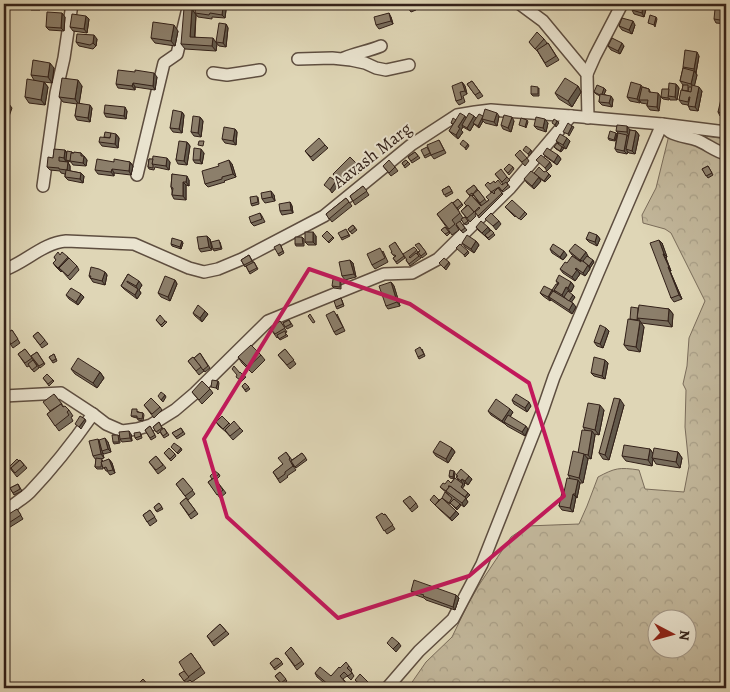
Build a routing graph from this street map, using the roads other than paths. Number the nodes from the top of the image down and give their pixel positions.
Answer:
1 (72, 4) edge
2 (189, 4) edge
3 (520, 4) edge
4 (622, 4) edge
5 (381, 46) dead end
6 (298, 58) dead end
7 (341, 59) junction
8 (409, 65) dead end
9 (260, 70) dead end
10 (213, 73) dead end
11 (587, 74) junction
12 (572, 116) junction
13 (588, 118) junction
14 (662, 124) junction
15 (726, 132) edge
16 (726, 154) edge
17 (137, 175) dead end
18 (43, 186) dead end
19 (4, 270) edge
20 (4, 396) edge
21 (93, 414) junction
22 (4, 515) edge
23 (387, 688) edge

1 - 18 street
2 - 17 street
3 - 11 street
4 - 11 street
5 - 7 street
6 - 7 street
7 - 8 street
9 - 10 street
11 - 13 street
12 - 13 street, Aavash Marg
12 - 19 street, Aavash Marg
12 - 21 street
13 - 14 street, Aavash Marg
14 - 15 street, Aavash Marg
14 - 16 street
14 - 23 street
20 - 21 street
21 - 22 street

